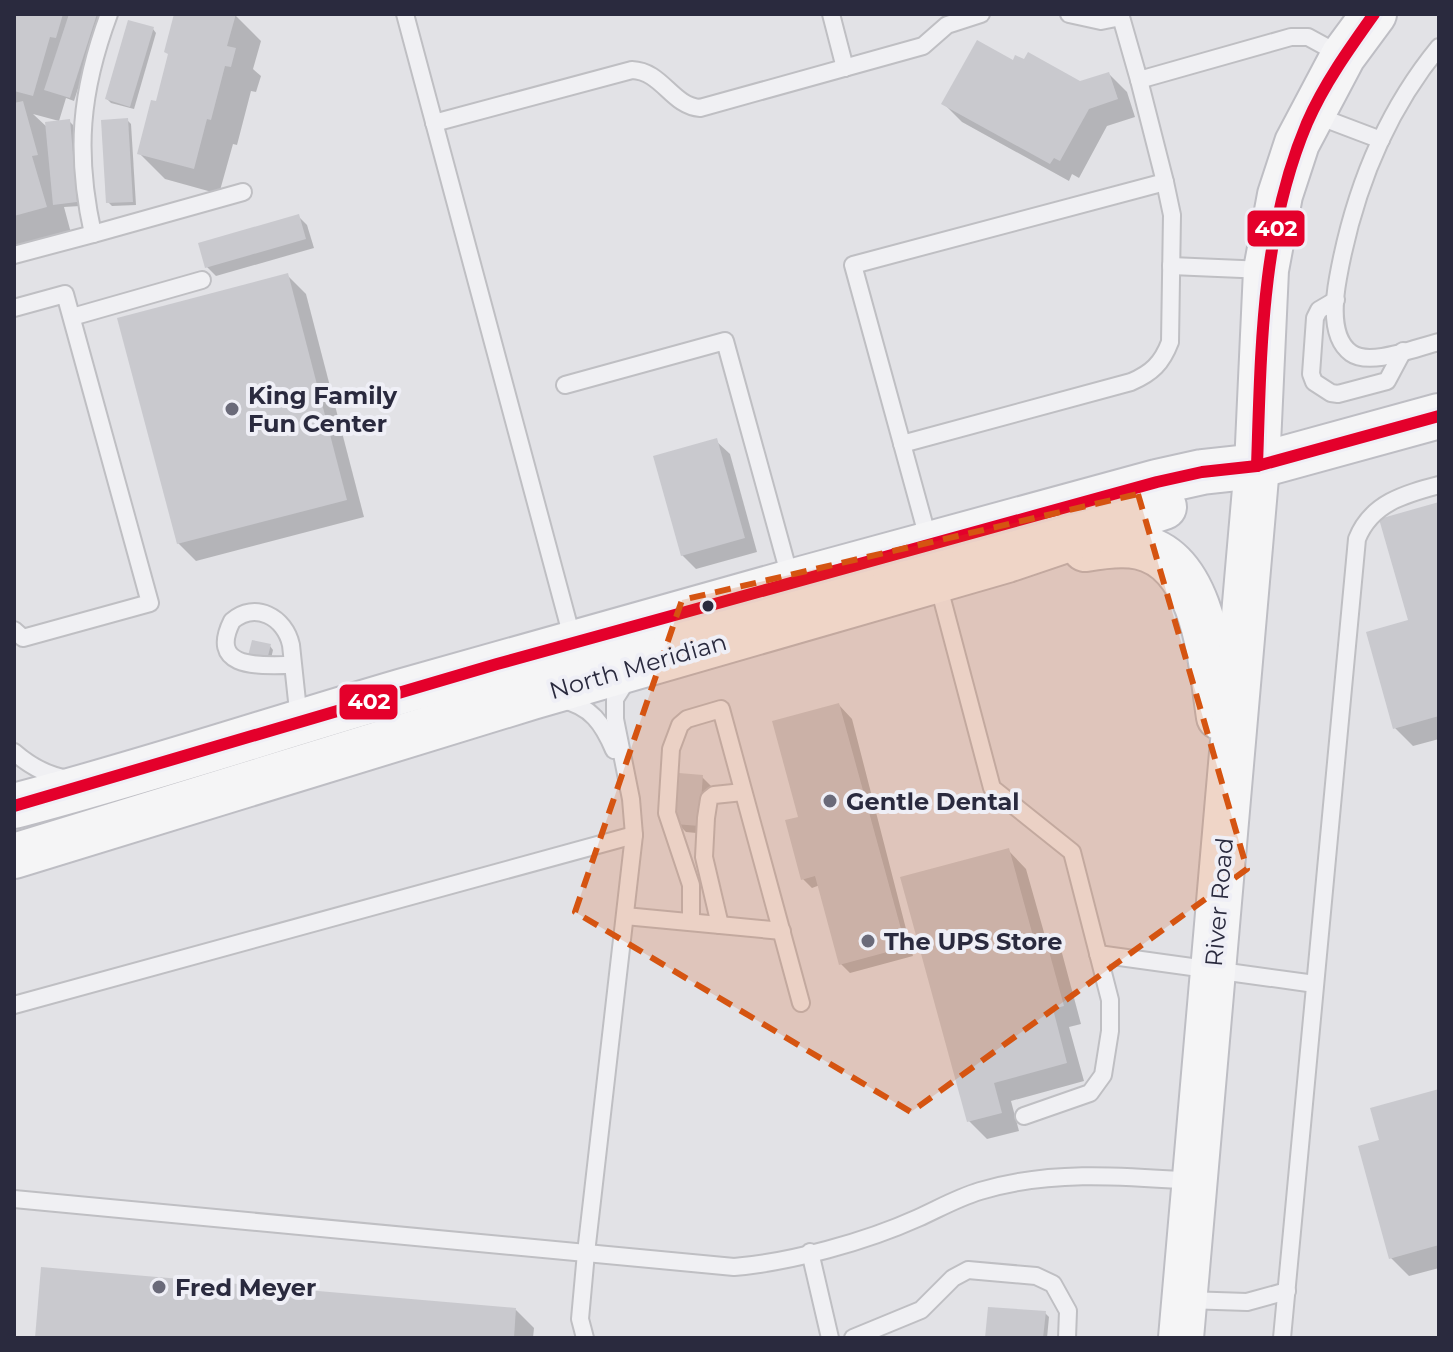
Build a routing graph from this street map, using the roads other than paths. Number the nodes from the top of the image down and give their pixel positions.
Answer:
1 (109, 14) edge
2 (405, 14) edge
3 (831, 14) edge
4 (981, 14) edge
5 (1069, 14) edge
6 (1374, 14) edge
7 (1439, 47) edge
8 (1343, 56) junction
9 (845, 68) junction
10 (1139, 80) junction
11 (1311, 113) junction
12 (434, 123) junction
13 (1381, 140) junction
14 (1165, 182) junction
15 (243, 192) dead end
16 (93, 234) junction
17 (14, 255) edge
18 (1171, 266) junction
19 (202, 280) dead end
20 (1265, 284) junction
21 (1336, 300) junction
22 (14, 308) edge
23 (72, 317) junction
24 (1439, 342) edge
25 (1403, 351) junction
26 (565, 385) dead end
27 (1439, 416) edge
28 (1389, 430) junction
29 (902, 444) junction
30 (1257, 466) junction
31 (1439, 485) edge
32 (1007, 560) junction
33 (933, 561) junction
34 (791, 581) junction
35 (14, 630) edge
36 (574, 642) junction
37 (645, 664) junction
38 (293, 665) dead end
39 (532, 697) junction
40 (299, 722) junction
41 (14, 752) edge
42 (625, 778) junction
43 (98, 784) junction
44 (743, 792) junction
45 (14, 806) edge
46 (1228, 807) junction
47 (634, 835) junction
48 (14, 856) edge
49 (625, 916) junction
50 (691, 922) junction
51 (720, 925) junction
52 (782, 931) junction
53 (1098, 954) junction
54 (1213, 969) junction
55 (1315, 984) junction
56 (801, 1003) dead end
57 (14, 1005) edge
58 (1024, 1116) dead end
59 (1195, 1182) junction
60 (14, 1199) edge
61 (810, 1252) junction
62 (586, 1253) junction
63 (1287, 1291) junction
64 (1183, 1319) edge
65 (585, 1338) edge
66 (830, 1338) edge
67 (853, 1338) edge
68 (1067, 1338) edge
69 (1282, 1338) edge

1 - 16 lane
2 - 12 lane
3 - 9 lane
4 - 9 lane
5 - 10 lane
6 - 8 main road
7 - 13 lane
8 - 10 lane
8 - 11 main road
9 - 12 lane
10 - 14 lane
11 - 13 lane
11 - 20 main road
12 - 36 lane
13 - 21 lane
14 - 18 lane
14 - 29 lane
15 - 16 lane
16 - 17 lane
18 - 20 lane
18 - 29 lane
19 - 23 lane
20 - 28 main road
20 - 30 main road, River Road
21 - 25 lane
21 - 25 lane
22 - 23 lane
23 - 35 lane
24 - 25 lane
26 - 34 lane
27 - 28 main road, North Meridian
28 - 30 main road, North Meridian
29 - 33 lane
30 - 32 main road, North Meridian
30 - 33 main road, North Meridian
30 - 46 main road, River Road
31 - 55 lane
32 - 33 main road, North Meridian
32 - 46 main road
33 - 34 main road, North Meridian
33 - 37 main road, North Meridian
33 - 53 lane
34 - 36 main road, North Meridian
36 - 40 main road, North Meridian
37 - 39 main road, North Meridian
37 - 42 lane
38 - 40 lane
39 - 42 lane
39 - 48 main road, North Meridian
40 - 43 main road, North Meridian
41 - 43 lane
42 - 47 lane
43 - 45 main road, North Meridian
44 - 50 lane
44 - 51 lane
44 - 52 lane
46 - 54 main road, River Road
47 - 49 lane
47 - 57 lane
49 - 50 lane
49 - 62 lane
50 - 51 lane
51 - 52 lane
52 - 56 lane
53 - 54 lane
53 - 58 lane
54 - 55 lane
54 - 59 main road, River Road
55 - 63 lane
59 - 61 lane
59 - 64 main road, River Road
60 - 62 lane
61 - 62 lane
61 - 66 lane
62 - 65 lane
63 - 64 lane
63 - 69 lane
67 - 68 lane

